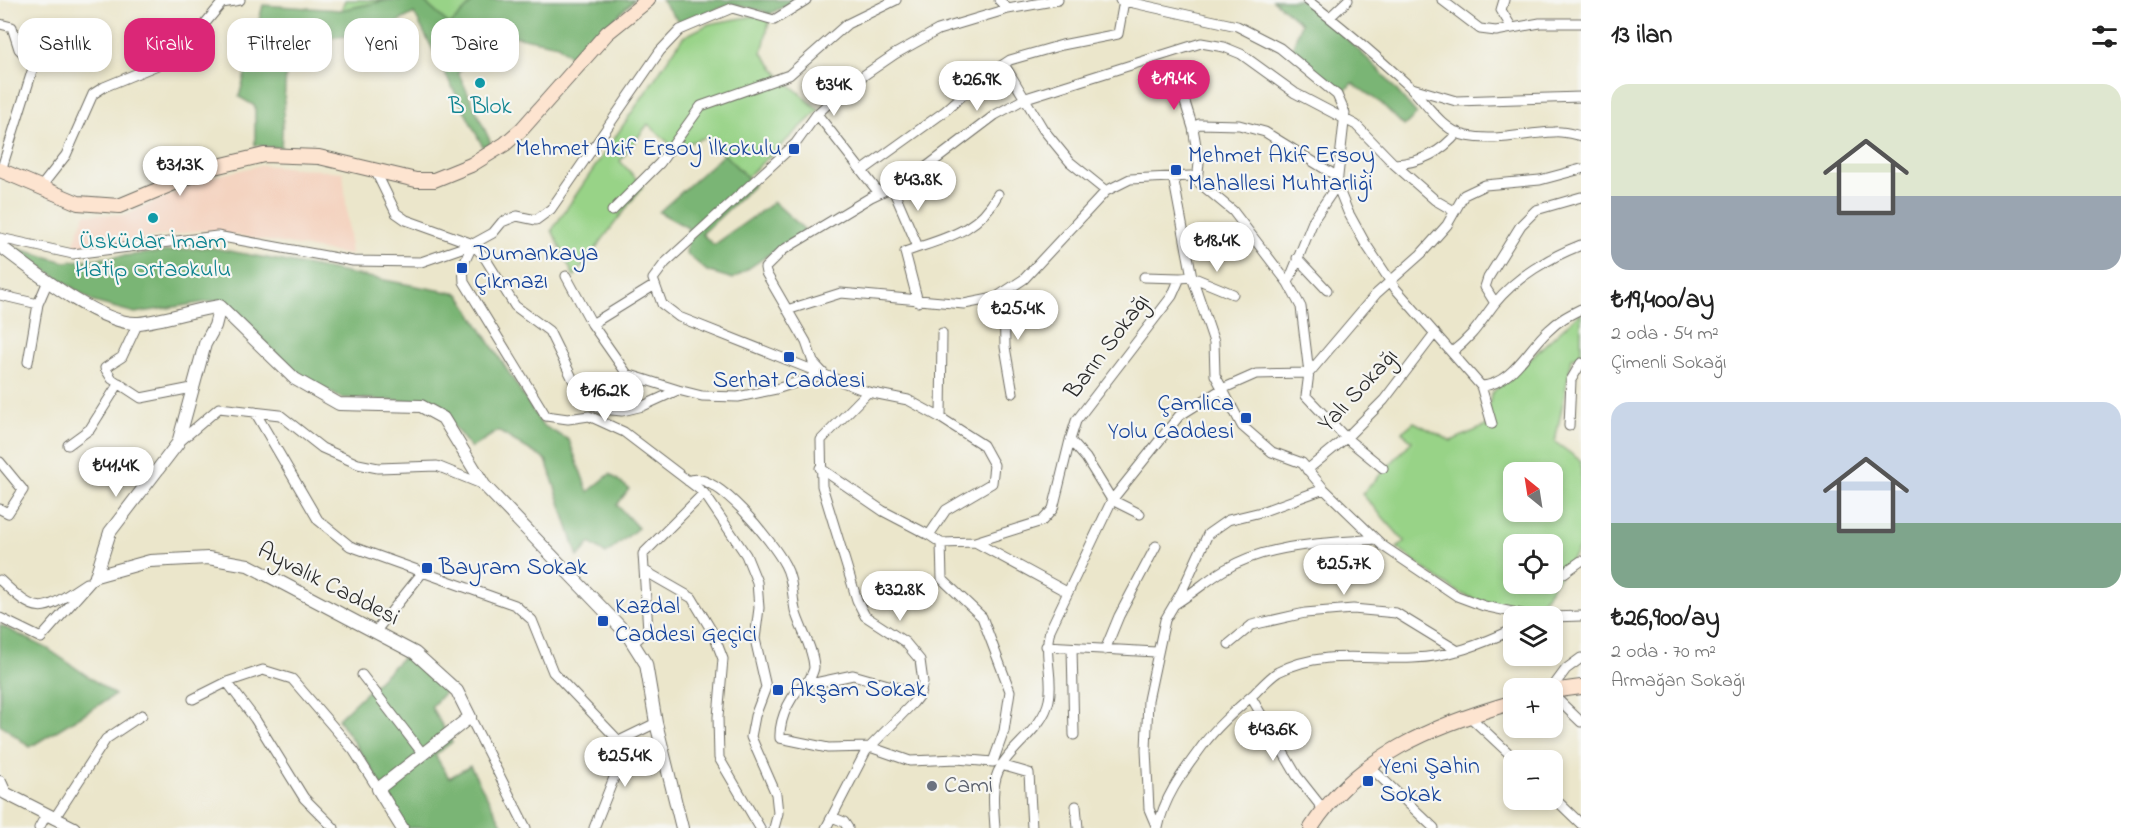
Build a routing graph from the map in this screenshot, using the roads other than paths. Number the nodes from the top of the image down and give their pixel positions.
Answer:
1 (240, 0) edge
2 (806, 0) edge
3 (896, 0) edge
4 (999, 0) edge
5 (1058, 0) edge
6 (1122, 0) edge
7 (1307, 0) edge
8 (1348, 0) edge
9 (1442, 0) edge
10 (1504, 0) edge
11 (645, 1) edge
12 (222, 2) edge
13 (1008, 9) junction
14 (1330, 17) junction
15 (1581, 23) edge
16 (0, 24) edge
17 (1512, 28) junction
18 (1004, 64) junction
19 (1180, 86) dead end
20 (1411, 88) junction
21 (1581, 97) edge
22 (1026, 98) junction
23 (817, 114) junction
24 (1345, 118) junction
25 (1193, 128) junction
26 (1455, 131) junction
27 (1581, 136) edge
28 (1394, 165) junction
29 (1581, 169) edge
30 (375, 170) junction
31 (1, 171) edge
32 (862, 171) junction
33 (1173, 176) junction
34 (1197, 181) junction
35 (1337, 181) junction
36 (892, 187) junction
37 (40, 188) junction
38 (1106, 191) junction
39 (879, 193) junction
40 (998, 194) dead end
41 (1581, 197) edge
42 (612, 211) dead end
43 (1454, 211) junction
44 (0, 238) edge
45 (473, 244) junction
46 (1581, 245) edge
47 (0, 246) edge
48 (918, 247) junction
49 (1297, 258) junction
50 (566, 276) dead end
51 (1144, 277) dead end
52 (1192, 277) junction
53 (1180, 278) junction
54 (1390, 280) junction
55 (48, 281) junction
56 (1288, 283) junction
57 (655, 285) junction
58 (1327, 290) dead end
59 (1004, 292) junction
60 (1233, 294) dead end
61 (0, 295) edge
62 (918, 302) junction
63 (1495, 303) junction
64 (38, 304) junction
65 (220, 306) junction
66 (787, 309) junction
67 (1581, 309) edge
68 (138, 323) junction
69 (592, 324) junction
70 (942, 333) dead end
71 (1435, 333) junction
72 (1452, 352) junction
73 (28, 362) dead end
74 (1581, 363) edge
75 (1309, 373) junction
76 (824, 375) junction
77 (119, 383) junction
78 (1481, 386) junction
79 (192, 388) junction
80 (1222, 389) junction
81 (678, 390) junction
82 (868, 393) junction
83 (1013, 393) dead end
84 (601, 409) junction
85 (255, 412) junction
86 (941, 418) junction
87 (597, 420) junction
88 (1492, 424) dead end
89 (1569, 426) dead end
90 (1346, 438) junction
91 (1070, 440) junction
92 (178, 443) junction
93 (68, 445) dead end
94 (0, 462) edge
95 (820, 468) junction
96 (1383, 468) dead end
97 (1307, 470) junction
98 (688, 481) junction
99 (484, 485) junction
100 (1324, 489) junction
101 (704, 494) junction
102 (1112, 500) junction
103 (0, 509) edge
104 (1140, 514) dead end
105 (929, 535) junction
106 (1376, 539) junction
107 (975, 542) junction
108 (941, 543) junction
109 (1156, 546) dead end
110 (1581, 561) edge
111 (645, 571) junction
112 (422, 573) junction
113 (1564, 573) dead end
114 (96, 576) junction
115 (0, 580) edge
116 (1067, 592) junction
117 (1174, 605) junction
118 (1503, 610) edge
119 (1581, 616) edge
120 (1563, 617) edge
121 (0, 618) edge
122 (375, 632) junction
123 (1503, 634) edge
124 (633, 643) junction
125 (1228, 644) dead end
126 (1046, 646) junction
127 (1072, 648) junction
128 (1105, 650) junction
129 (1458, 651) junction
130 (1156, 652) junction
131 (1581, 658) edge
132 (362, 675) dead end
133 (809, 680) junction
134 (227, 682) junction
135 (1563, 682) edge
136 (1563, 691) edge
137 (1563, 693) edge
138 (920, 694) junction
139 (1581, 696) edge
140 (1251, 697) junction
141 (193, 699) dead end
142 (1503, 705) edge
143 (142, 715) dead end
144 (1469, 716) junction
145 (470, 717) junction
146 (1581, 722) edge
147 (656, 723) junction
148 (1074, 735) dead end
149 (619, 741) junction
150 (870, 747) junction
151 (1505, 750) edge
152 (423, 754) junction
153 (993, 762) junction
154 (1004, 766) junction
155 (1369, 766) junction
156 (0, 782) edge
157 (378, 789) junction
158 (1076, 806) dead end
159 (1563, 807) edge
160 (1323, 809) junction
161 (50, 817) junction
162 (832, 817) junction
163 (1581, 824) edge
164 (39, 828) edge
165 (74, 828) edge
166 (334, 828) edge
167 (402, 828) edge
168 (526, 828) edge
169 (594, 828) edge
170 (682, 828) edge
171 (760, 828) edge
172 (774, 828) edge
173 (826, 828) edge
174 (848, 828) edge
175 (995, 828) edge
176 (1032, 828) edge
177 (1078, 828) edge
178 (1158, 828) edge
179 (1311, 828) edge
180 (1434, 828) edge

1 - 12 street
2 - 45 street
3 - 42 street
4 - 13 street
5 - 13 street
6 - 18 street
6 - 24 street
7 - 14 street
8 - 14 street
9 - 17 street
10 - 17 street
11 - 30 main road
12 - 37 street
13 - 23 street
14 - 20 street
15 - 17 street
16 - 31 street
18 - 22 street
18 - 32 street
19 - 25 street
20 - 21 street
20 - 26 street
22 - 24 street
22 - 36 street
22 - 38 street
23 - 32 street
23 - 57 street
24 - 28 street
24 - 35 street
25 - 34 street
25 - 35 street
26 - 27 street
26 - 28 street
28 - 43 street
29 - 43 street
30 - 37 main road
30 - 45 street
31 - 37 main road
32 - 39 street
33 - 34 street
33 - 38 street
33 - 52 street
34 - 56 street
35 - 49 street
35 - 54 street
36 - 39 street
36 - 48 street
38 - 59 street
39 - 66 street
40 - 48 street
41 - 63 street
43 - 54 street
44 - 45 street
45 - 84 street
45 - 87 street
46 - 63 street
47 - 55 street
48 - 62 street
49 - 56 street
49 - 58 street
50 - 69 street
51 - 53 street, Barın Sokağı
52 - 53 street, Barın Sokağı
52 - 60 street
52 - 80 street
53 - 91 street, Barın Sokağı
54 - 71 street
54 - 75 street
55 - 64 street
55 - 68 street
56 - 75 street
57 - 69 street
57 - 76 street
59 - 62 street
59 - 83 street
61 - 64 street
62 - 66 street
63 - 72 street
64 - 73 street
65 - 68 street
65 - 79 street
65 - 99 street
66 - 76 street
67 - 78 street
68 - 77 street
69 - 81 street
70 - 86 street
71 - 72 street
71 - 90 street, Yalı Sokağı
72 - 78 street
74 - 89 street
75 - 80 street
75 - 90 street
76 - 81 street
76 - 82 street
77 - 79 street
77 - 93 street
78 - 88 street
79 - 92 street
80 - 97 street
80 - 102 street
81 - 84 street
82 - 86 street
82 - 95 street
84 - 87 street
85 - 92 street
85 - 99 street
85 - 112 street
86 - 105 street
87 - 98 street
90 - 96 street
90 - 97 street, Yalı Sokağı
91 - 102 street
91 - 107 street, Barın Sokağı
92 - 114 street
94 - 103 street
95 - 105 street
95 - 138 street
97 - 100 street
98 - 101 street
98 - 133 street
99 - 124 street
100 - 106 street
100 - 117 street
101 - 111 street
101 - 172 street
102 - 104 street
102 - 116 street
105 - 108 street
106 - 117 street
106 - 118 street
107 - 108 street
107 - 116 street
108 - 153 street
109 - 128 street
110 - 113 street
111 - 124 street
111 - 171 street
112 - 122 street
112 - 149 street
114 - 115 street
114 - 121 street
114 - 122 street, Ayvalık Caddesi
116 - 126 street
117 - 130 street
119 - 120 street
122 - 145 street, Ayvalık Caddesi
123 - 129 street
124 - 147 street
125 - 129 street
126 - 127 street
126 - 154 street
127 - 128 street
127 - 148 street
128 - 130 street
129 - 140 street
130 - 178 street
131 - 135 street
132 - 152 street
133 - 138 street
133 - 150 street
134 - 141 street
134 - 157 street
134 - 166 street
136 - 139 main road
137 - 146 street
138 - 150 street
140 - 160 street
140 - 178 street
142 - 144 main road
143 - 161 street
144 - 151 street
144 - 155 main road
145 - 152 street
145 - 168 street
147 - 149 street
147 - 170 street
149 - 169 street
150 - 153 street
150 - 162 street
152 - 157 street
153 - 154 street
154 - 175 street
154 - 176 street
155 - 160 main road
155 - 180 street
156 - 161 street
157 - 167 street
158 - 177 street
159 - 163 street
160 - 179 main road
161 - 164 street
161 - 165 street
162 - 173 street
162 - 174 street

